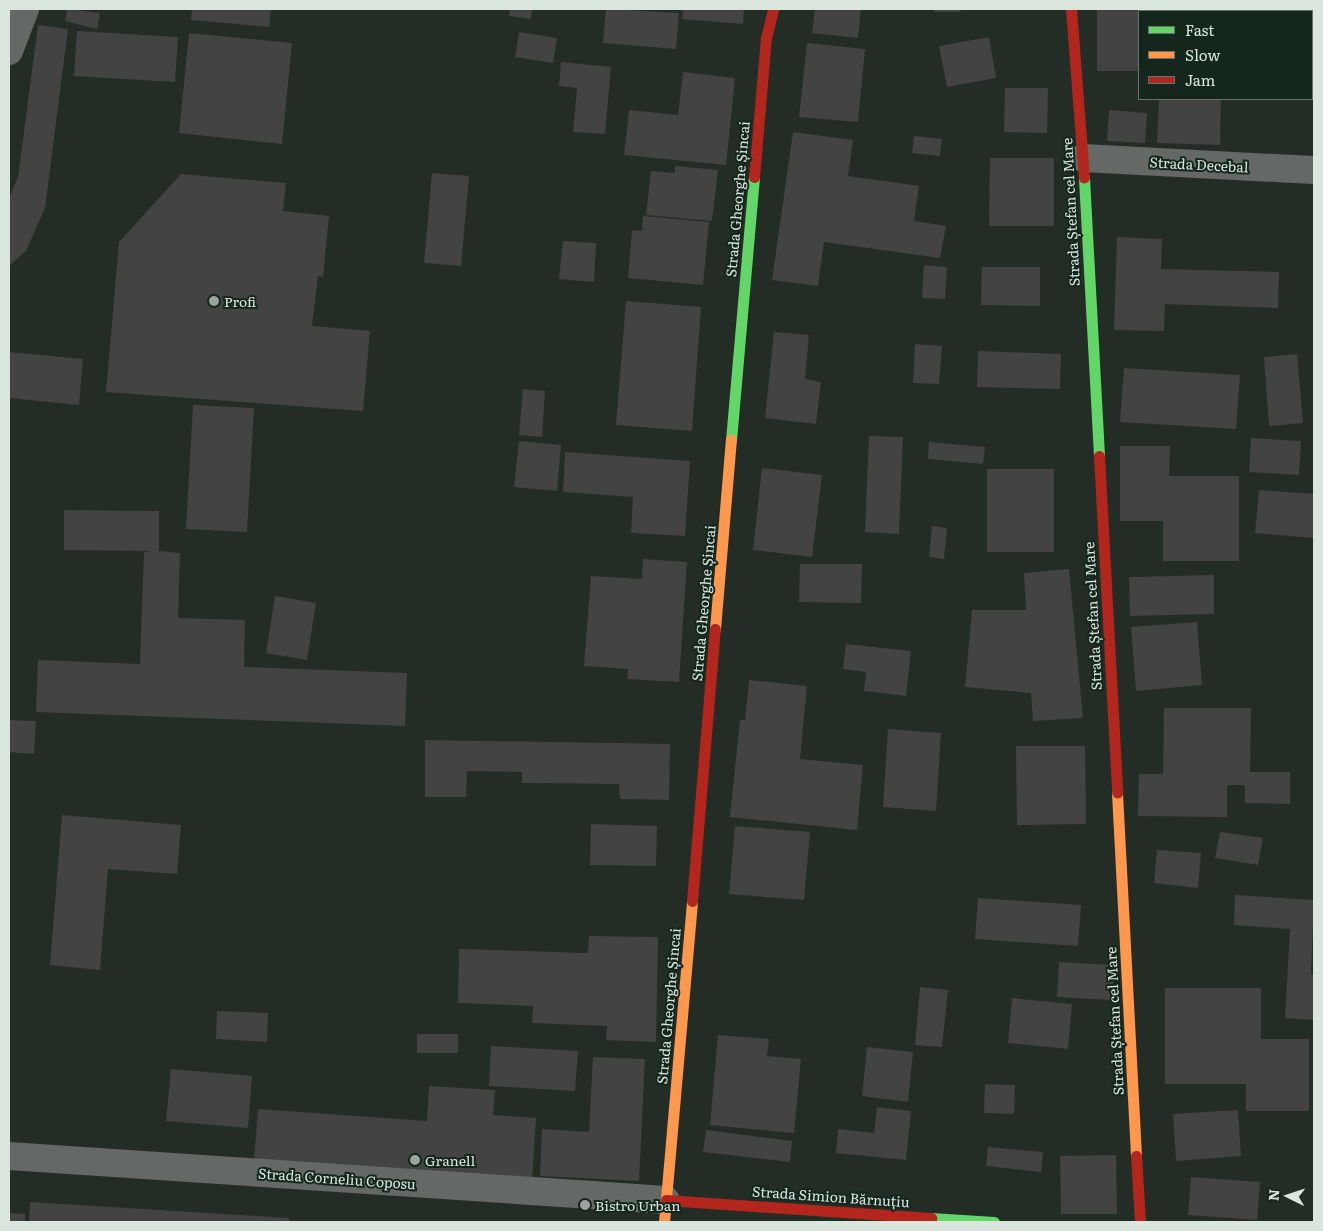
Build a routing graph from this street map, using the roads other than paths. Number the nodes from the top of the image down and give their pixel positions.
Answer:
1 (25, 9) edge
2 (772, 9) edge
3 (1071, 9) edge
4 (9, 51) edge
5 (1083, 158) junction
6 (1314, 170) edge
7 (9, 1156) edge
8 (665, 1211) edge
9 (994, 1222) edge
10 (1140, 1222) edge

1 - 4 street
2 - 8 main road, Strada Gheorghe Șincai
3 - 5 main road, Strada Ștefan cel Mare
5 - 6 street, Strada Decebal
5 - 10 main road, Strada Ștefan cel Mare
7 - 8 street, Strada Corneliu Coposu
8 - 9 main road, Strada Simion Bărnuțiu

